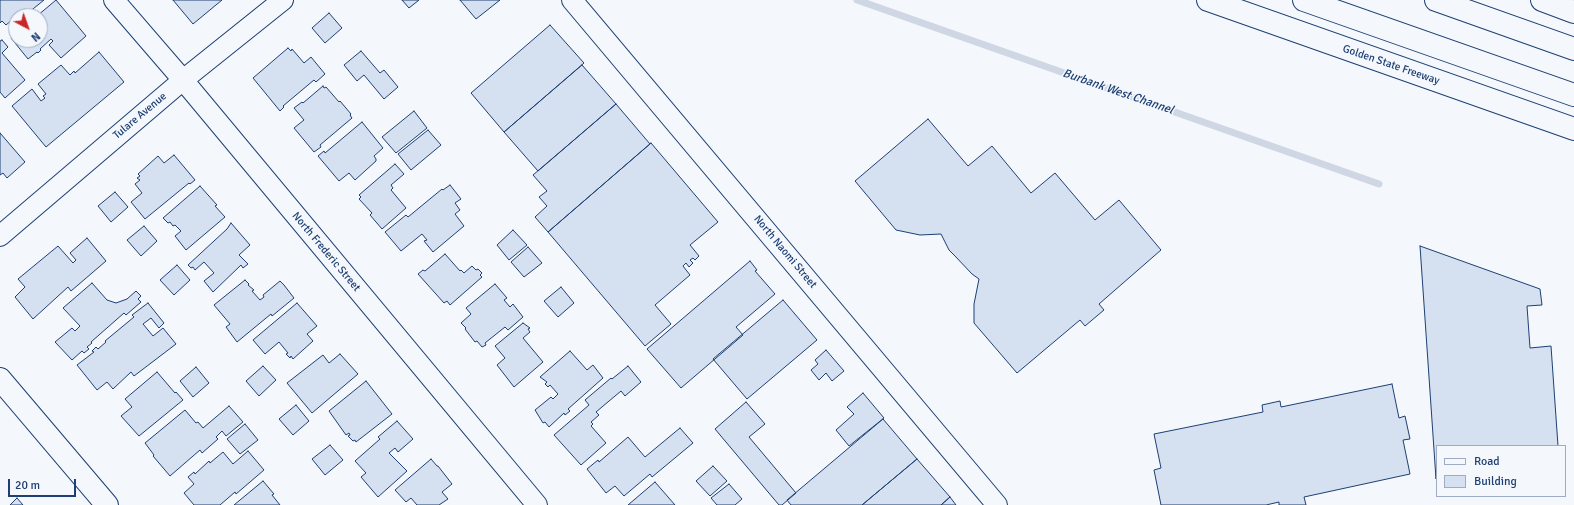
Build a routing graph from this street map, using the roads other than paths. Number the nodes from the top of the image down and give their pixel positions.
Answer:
1 (114, 0) edge
2 (283, 0) edge
3 (572, 0) edge
4 (1208, 0) edge
5 (1304, 0) edge
6 (1436, 0) edge
7 (1542, 0) edge
8 (1574, 12) edge
9 (1574, 49) edge
10 (183, 80) junction
11 (1574, 95) edge
12 (1574, 129) edge
13 (0, 236) edge
14 (0, 379) edge
15 (107, 505) edge
16 (537, 505) edge
17 (998, 505) edge

1 - 10 street, North Frederic Street
2 - 10 street, Tulare Avenue
3 - 17 street, North Naomi Street
4 - 12 main road, Golden State Freeway
5 - 11 main road
6 - 9 main road
7 - 8 main road
10 - 13 street, Tulare Avenue
10 - 16 street, North Frederic Street
14 - 15 main road

